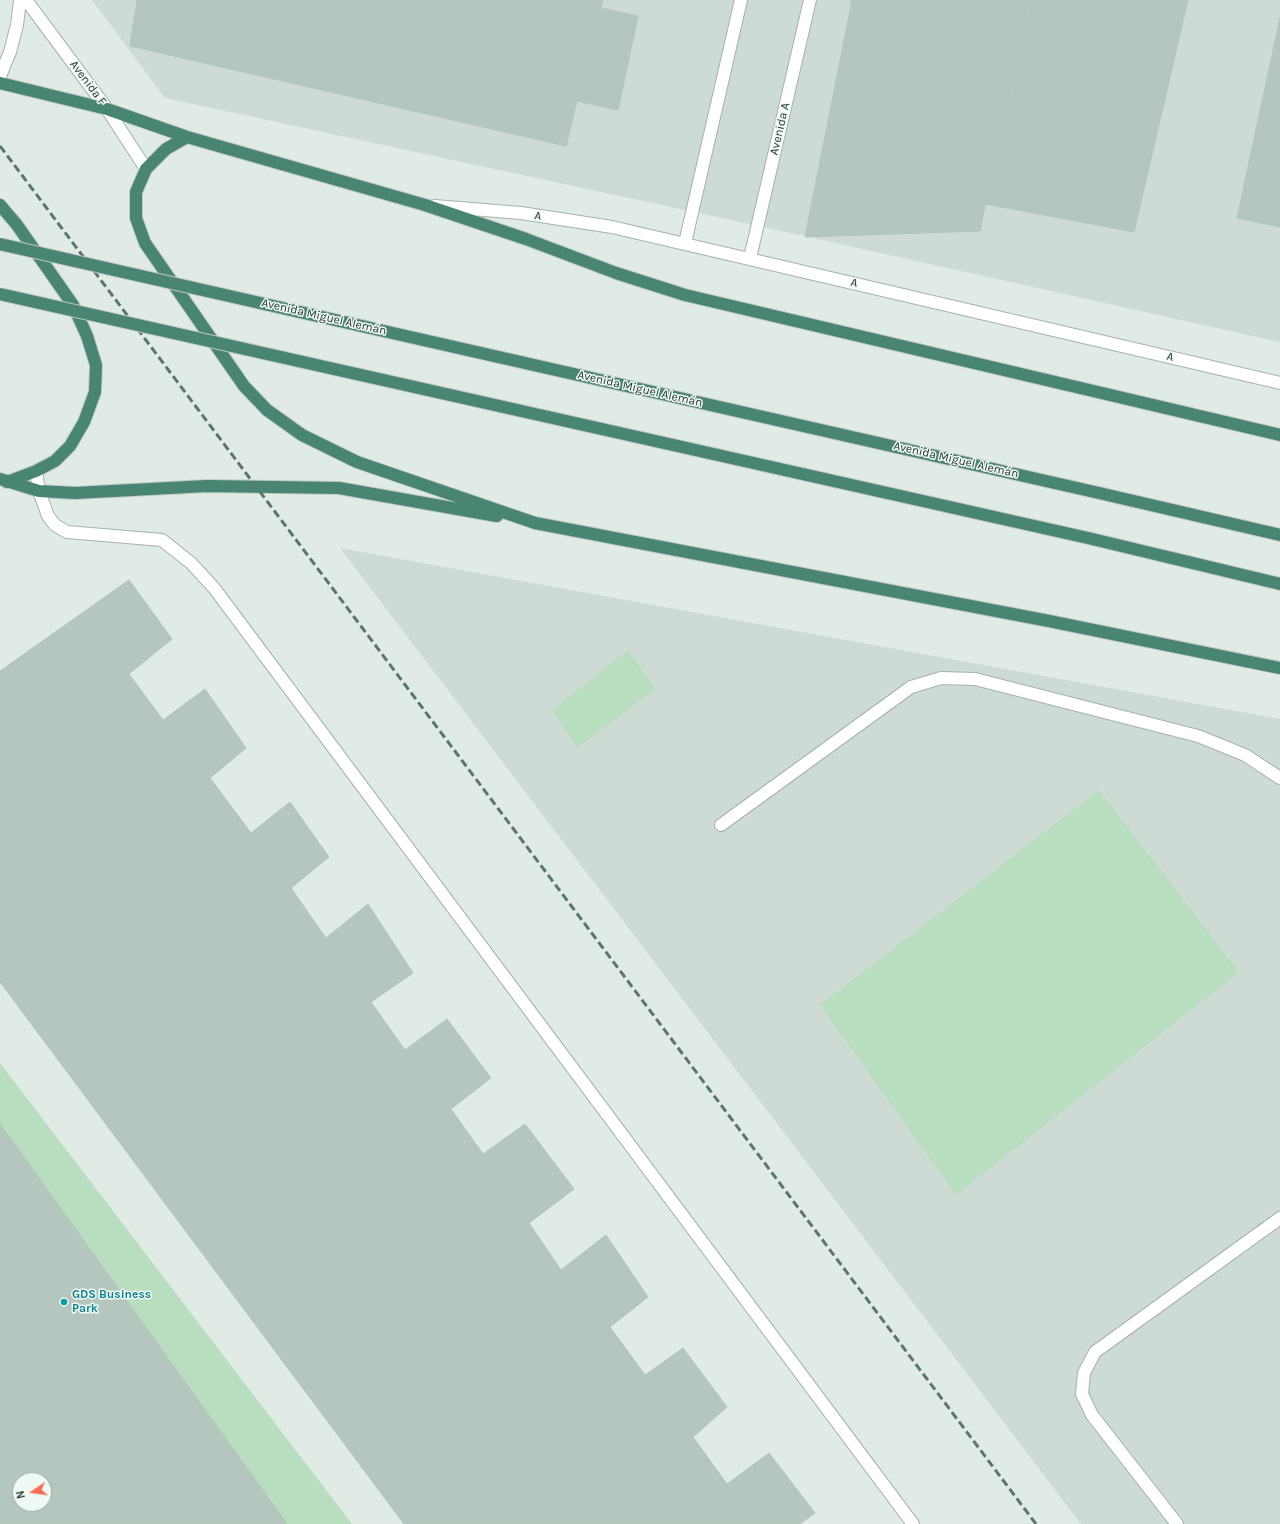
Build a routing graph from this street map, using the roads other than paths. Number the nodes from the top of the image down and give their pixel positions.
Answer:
1 (20, 0) edge
2 (26, 0) edge
3 (741, 0) edge
4 (810, 0) edge
5 (0, 76) edge
6 (0, 83) edge
7 (107, 110) junction
8 (187, 137) junction
9 (146, 169) junction
10 (0, 205) edge
11 (425, 205) junction
12 (685, 243) junction
13 (0, 244) edge
14 (750, 258) junction
15 (0, 294) edge
16 (1280, 383) edge
17 (1280, 435) edge
18 (36, 471) junction
19 (3, 480) edge
20 (40, 491) junction
21 (535, 523) junction
22 (1280, 535) edge
23 (1280, 584) edge
24 (1280, 668) edge
25 (1280, 778) edge
26 (721, 825) dead end
27 (1280, 1218) edge
28 (913, 1524) edge
29 (1177, 1524) edge

1 - 5 street
2 - 7 street, Avenida F
3 - 12 street
4 - 14 street, Avenida A
6 - 7 highway
7 - 8 highway
7 - 9 street, Avenida F
8 - 9 highway
8 - 11 highway
9 - 21 highway
10 - 18 highway
11 - 12 street, A
11 - 17 highway
12 - 14 street, A
13 - 22 highway, Avenida Miguel Alemán, bridge
14 - 16 street, A
15 - 23 highway, bridge
18 - 19 highway
18 - 20 street
19 - 20 highway
20 - 21 highway
20 - 28 street
21 - 24 highway
25 - 26 street
27 - 29 street

